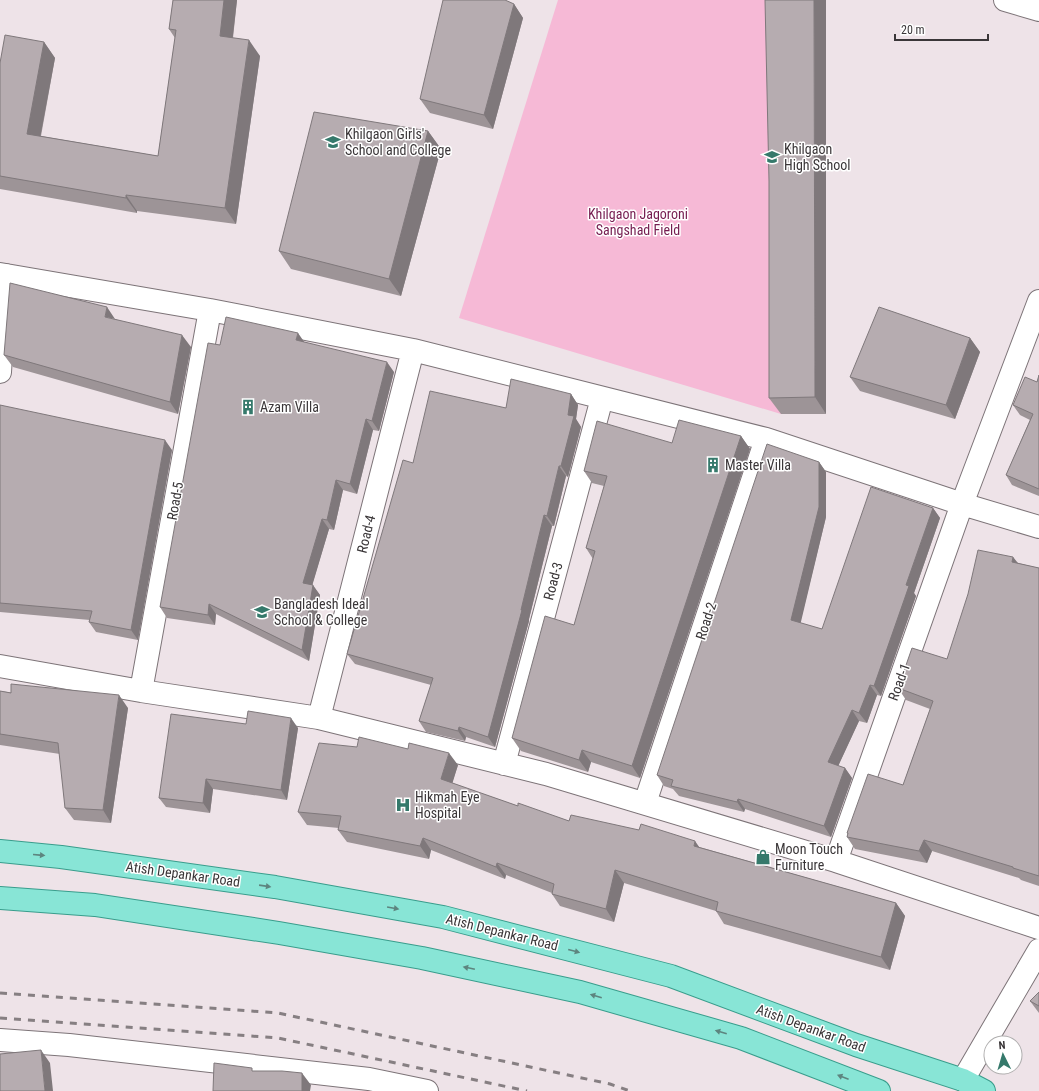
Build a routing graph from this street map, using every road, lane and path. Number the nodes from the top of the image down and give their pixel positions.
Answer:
1 (1005, 0) edge
2 (1039, 10) edge
3 (3, 274) edge
4 (1039, 301) edge
5 (210, 310) junction
6 (413, 350) junction
7 (0, 372) edge
8 (602, 398) junction
9 (766, 439) junction
10 (962, 504) junction
11 (1039, 527) edge
12 (0, 666) edge
13 (141, 692) junction
14 (319, 718) junction
15 (504, 764) junction
16 (645, 803) junction
17 (0, 851) edge
18 (836, 861) junction
19 (0, 898) edge
20 (1039, 928) edge
21 (1039, 950) edge
22 (0, 1040) edge
23 (961, 1086) edge
24 (427, 1091) edge
25 (879, 1091) edge
26 (984, 1091) edge

1 - 2 street
3 - 5 street
3 - 7 street
4 - 10 street, Road-1
5 - 6 street
5 - 13 street, Road-5
6 - 8 street
6 - 14 street, Road-4
8 - 9 street
8 - 15 street, Road-3
9 - 10 street
9 - 16 street, Road-2
10 - 11 street
10 - 18 street, Road-1
12 - 13 street
13 - 14 street
14 - 15 street
15 - 16 street
16 - 18 street
17 -> 23 main road, Atish Depankar Road
18 - 20 street
25 -> 19 main road
21 - 23 street
22 - 24 street
23 - 26 main road, Atish Depankar Road

